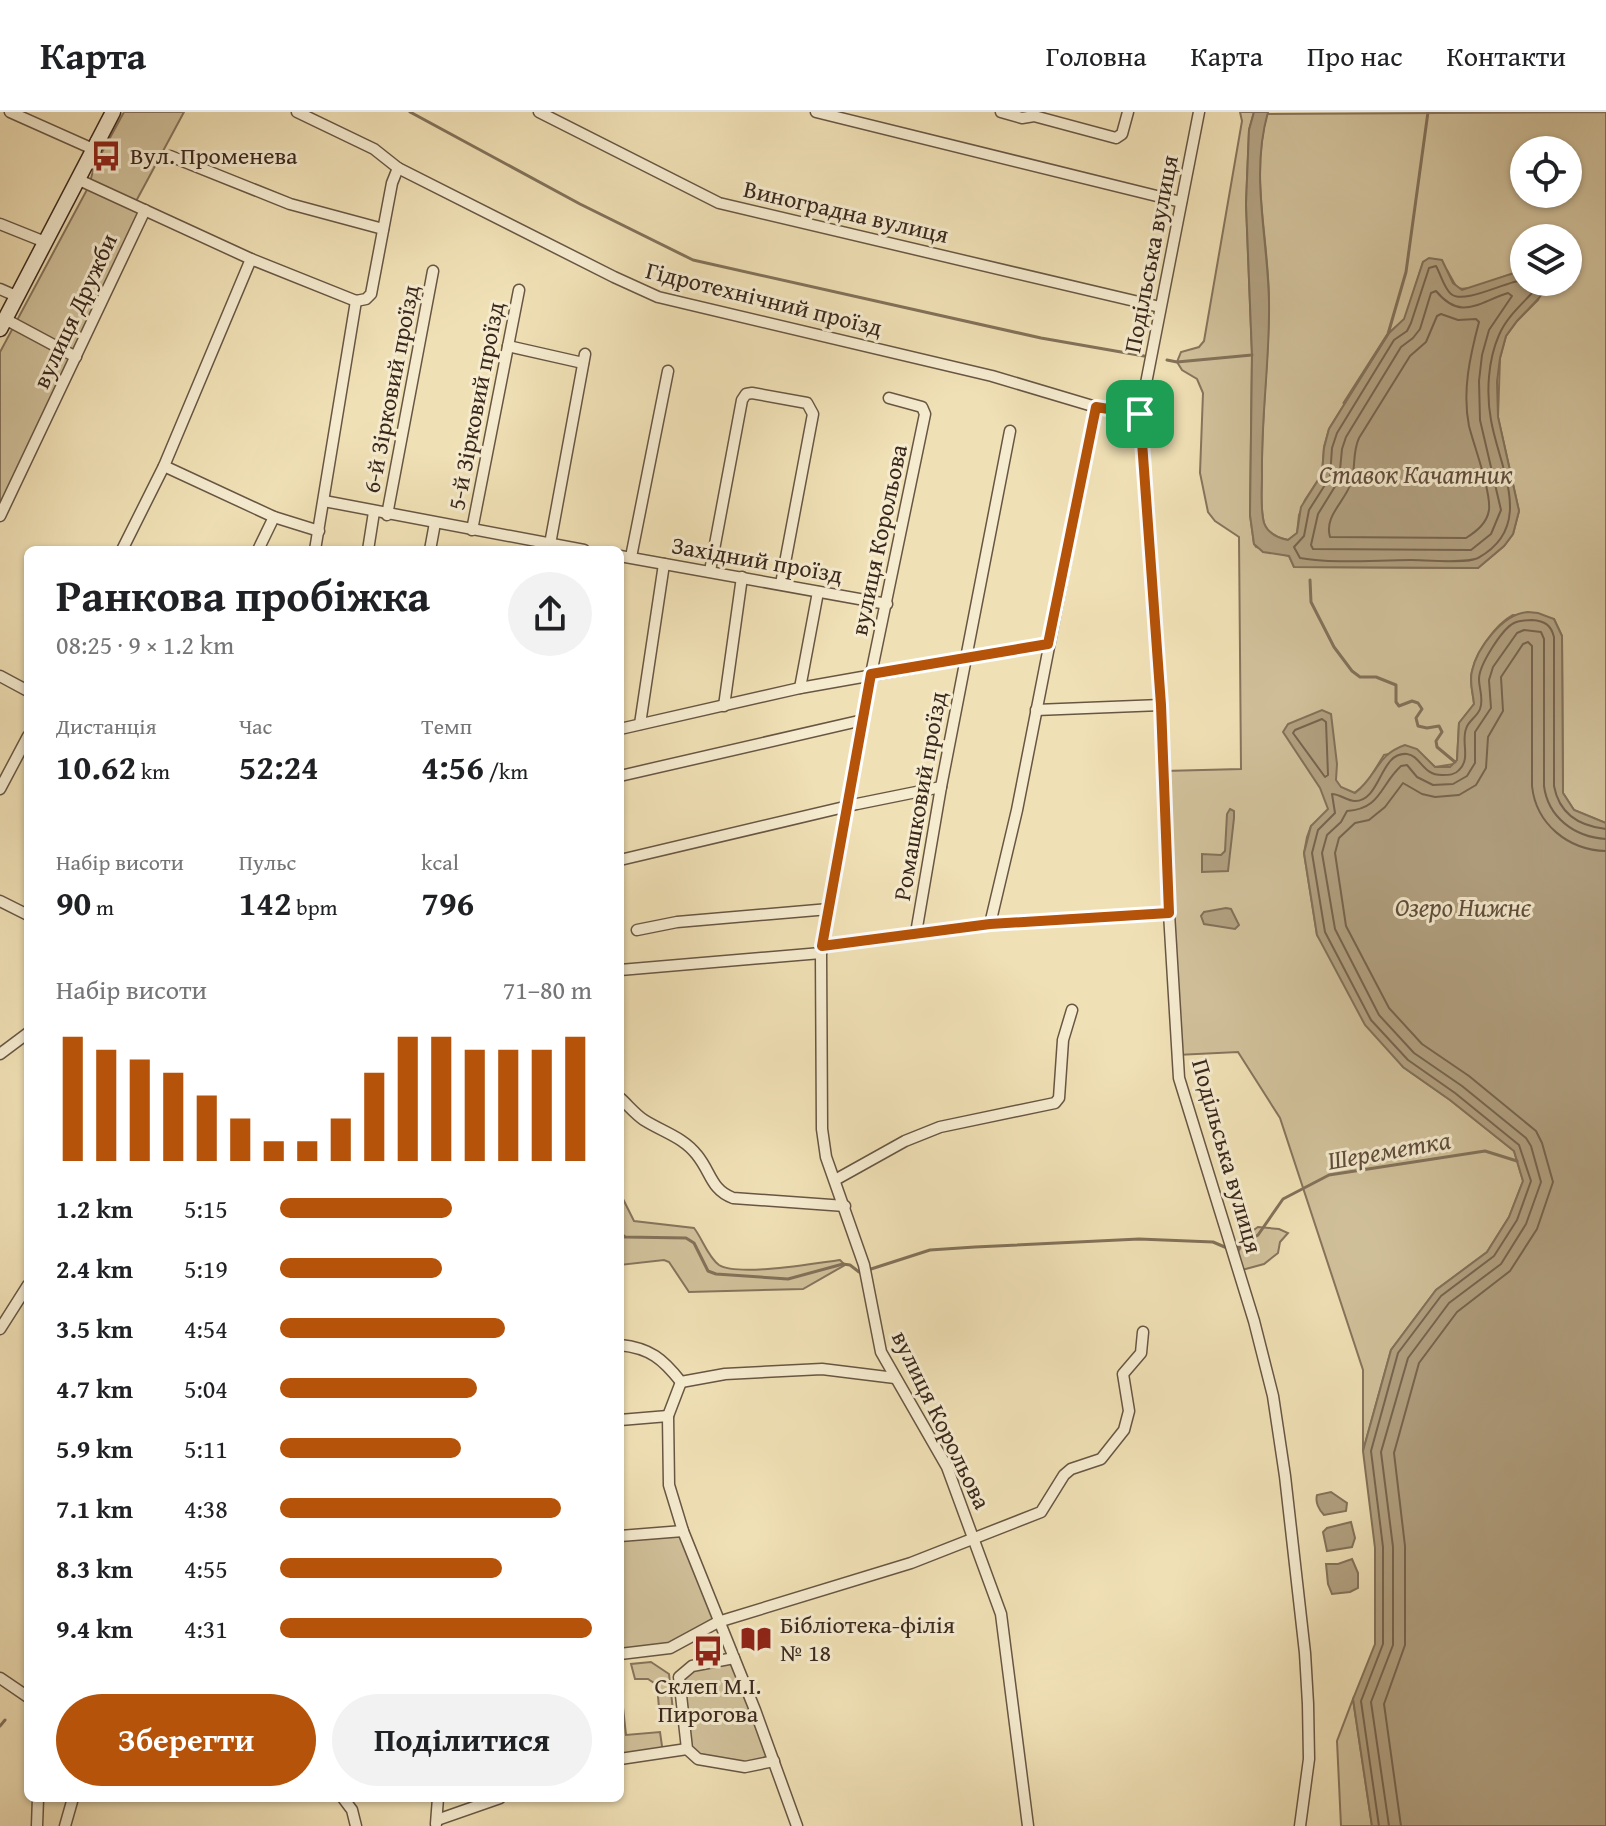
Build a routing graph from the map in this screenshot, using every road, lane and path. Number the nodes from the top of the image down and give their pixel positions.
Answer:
1 (10, 112) edge
2 (113, 112) edge
3 (297, 112) edge
4 (539, 112) edge
5 (1001, 112) edge
6 (1128, 112) edge
7 (1199, 112) edge
8 (823, 113) edge
9 (1035, 114) edge
10 (93, 149) junction
11 (170, 156) dead end
12 (398, 168) junction
13 (77, 179) junction
14 (1181, 202) junction
15 (145, 210) junction
16 (0, 224) edge
17 (383, 229) junction
18 (45, 242) junction
19 (251, 259) junction
20 (433, 271) dead end
21 (0, 289) edge
22 (519, 290) dead end
23 (16, 296) junction
24 (356, 301) junction
25 (1160, 307) junction
26 (3, 324) edge
27 (508, 346) junction
28 (76, 357) junction
29 (668, 371) dead end
30 (889, 398) dead end
31 (1096, 407) junction
32 (1140, 414) junction
33 (1010, 431) dead end
34 (164, 466) junction
35 (324, 501) junction
36 (374, 512) junction
37 (387, 515) junction
38 (0, 516) edge
39 (274, 517) junction
40 (435, 523) junction
41 (472, 530) junction
42 (319, 531) junction
43 (506, 536) junction
44 (550, 544) junction
45 (124, 546) edge
46 (260, 546) edge
47 (316, 546) edge
48 (369, 546) edge
49 (431, 546) edge
50 (504, 546) edge
51 (561, 546) edge
52 (626, 557) edge
53 (664, 564) junction
54 (710, 571) junction
55 (742, 577) junction
56 (781, 584) junction
57 (818, 592) junction
58 (887, 604) junction
59 (1048, 644) junction
60 (966, 658) junction
61 (871, 674) junction
62 (0, 676) edge
63 (800, 688) junction
64 (24, 689) edge
65 (1161, 705) junction
66 (724, 706) junction
67 (1036, 710) junction
68 (863, 720) junction
69 (640, 724) junction
70 (624, 728) edge
71 (24, 744) edge
72 (624, 775) edge
73 (941, 787) junction
74 (0, 789) edge
75 (848, 808) junction
76 (624, 859) edge
77 (0, 901) edge
78 (829, 909) junction
79 (24, 913) edge
80 (1169, 913) junction
81 (990, 924) junction
82 (637, 930) dead end
83 (916, 933) junction
84 (822, 950) junction
85 (624, 970) edge
86 (1072, 1010) dead end
87 (24, 1036) edge
88 (0, 1054) edge
89 (624, 1102) edge
90 (835, 1180) junction
91 (845, 1206) junction
92 (24, 1291) edge
93 (0, 1329) edge
94 (1143, 1332) dead end
95 (624, 1346) edge
96 (895, 1378) junction
97 (681, 1382) junction
98 (668, 1416) junction
99 (624, 1420) edge
100 (683, 1531) junction
101 (624, 1536) edge
102 (975, 1539) junction
103 (718, 1622) junction
104 (624, 1654) edge
105 (734, 1658) junction
106 (0, 1678) edge
107 (24, 1694) edge
108 (687, 1749) junction
109 (624, 1758) edge
110 (774, 1761) junction
111 (38, 1802) edge
112 (72, 1802) edge
113 (346, 1802) edge
114 (438, 1802) edge
115 (490, 1802) edge
116 (436, 1823) edge
117 (37, 1826) edge
118 (65, 1826) edge
119 (356, 1826) edge
120 (797, 1826) edge
121 (1028, 1826) edge
122 (1300, 1826) edge

1 - 10 street
2 - 10 main road
3 - 12 street, Гідротехнічний проїзд
4 - 25 street, Виноградна вулиця
5 - 9 street
6 - 9 street
7 - 14 street, Подільська вулиця
8 - 14 street
10 - 13 main road
11 - 17 street
12 - 17 street
12 - 31 street, Гідротехнічний проїзд
13 - 15 street
13 - 18 main road
14 - 25 street, Подільська вулиця
15 - 19 street
15 - 28 street, вулиця Дружби
16 - 18 street
17 - 24 street
18 - 23 main road
19 - 24 street
19 - 34 street
20 - 37 street, 6-й Зірковий проїзд
21 - 23 street
22 - 27 street, 5-й Зірковий проїзд
23 - 26 main road
24 - 35 street
25 - 32 street, Подільська вулиця
26 - 28 street
27 - 41 street, 5-й Зірковий проїзд
27 - 44 street
28 - 38 street, вулиця Дружби
29 - 52 street
30 - 58 street, вулиця Корольова
31 - 32 street, Гідротехнічний проїзд
31 - 59 street
32 - 65 street, Подільська вулиця
33 - 60 street, Ромашковий проїзд
34 - 39 street
34 - 45 street
35 - 36 street
35 - 42 street
36 - 37 street
36 - 48 street
37 - 40 street
39 - 42 street
39 - 46 street
40 - 41 street
40 - 49 street
41 - 43 street
42 - 47 street
43 - 44 street
43 - 50 street
44 - 51 street
52 - 53 street, Західний проїзд
53 - 54 street, Західний проїзд
53 - 69 street
54 - 55 street, Західний проїзд
54 - 56 street
55 - 56 street, Західний проїзд
55 - 66 street
56 - 57 street, Західний проїзд
57 - 58 street, Західний проїзд
57 - 63 street
58 - 61 street, вулиця Корольова
59 - 60 street
59 - 67 street
60 - 61 street
60 - 73 street, Ромашковий проїзд
61 - 63 street
61 - 68 street, вулиця Корольова
62 - 64 street
63 - 66 street
65 - 67 street
65 - 80 street, Подільська вулиця
66 - 69 street
67 - 81 street
68 - 72 street
68 - 75 street, вулиця Корольова
69 - 70 street
71 - 74 street
73 - 75 street
73 - 83 street, Ромашковий проїзд
75 - 76 street
75 - 78 street, вулиця Корольова
77 - 79 street
78 - 82 street
78 - 84 street, вулиця Корольова
80 - 81 street
80 - 122 street, Подільська вулиця
81 - 83 street
83 - 84 street
84 - 85 street
84 - 90 street, вулиця Корольова
86 - 90 street
87 - 88 street
89 - 91 street
90 - 91 street, вулиця Корольова
91 - 96 street, вулиця Корольова
92 - 93 street
94 - 102 street
95 - 97 street
96 - 97 street
96 - 102 street, вулиця Корольова
97 - 98 street
98 - 99 street
98 - 100 street
100 - 101 street
100 - 103 street
102 - 103 street
102 - 121 street, вулиця Корольова
103 - 104 street
103 - 105 street
105 - 108 street
105 - 110 street
106 - 107 street
108 - 109 street
108 - 110 street
110 - 120 street
111 - 117 street
112 - 118 street
113 - 119 street
114 - 116 street
115 - 116 street

